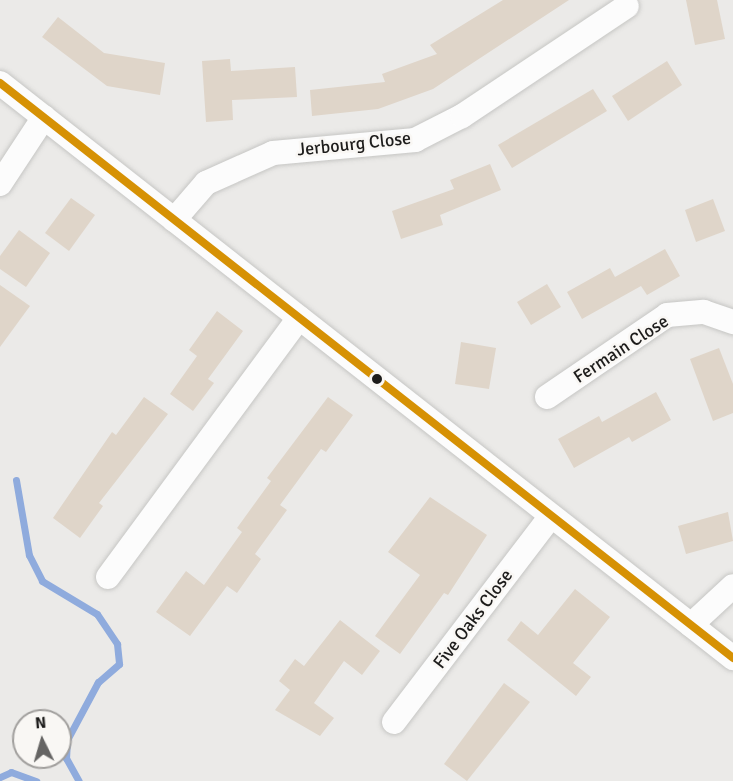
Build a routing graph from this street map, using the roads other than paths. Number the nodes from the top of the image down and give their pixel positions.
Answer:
1 (627, 6) dead end
2 (0, 83) edge
3 (44, 117) junction
4 (0, 184) edge
5 (174, 220) junction
6 (299, 318) junction
7 (733, 322) edge
8 (547, 397) dead end
9 (551, 516) junction
10 (108, 577) dead end
11 (733, 586) edge
12 (691, 625) junction
13 (733, 658) edge
14 (394, 722) dead end

1 - 5 street, Jerbourg Close
2 - 3 street
3 - 4 street
3 - 5 street
5 - 6 street
6 - 9 street
6 - 10 street
7 - 8 street, Fermain Close
9 - 12 street
9 - 14 street, Five Oaks Close
11 - 12 street
12 - 13 street

